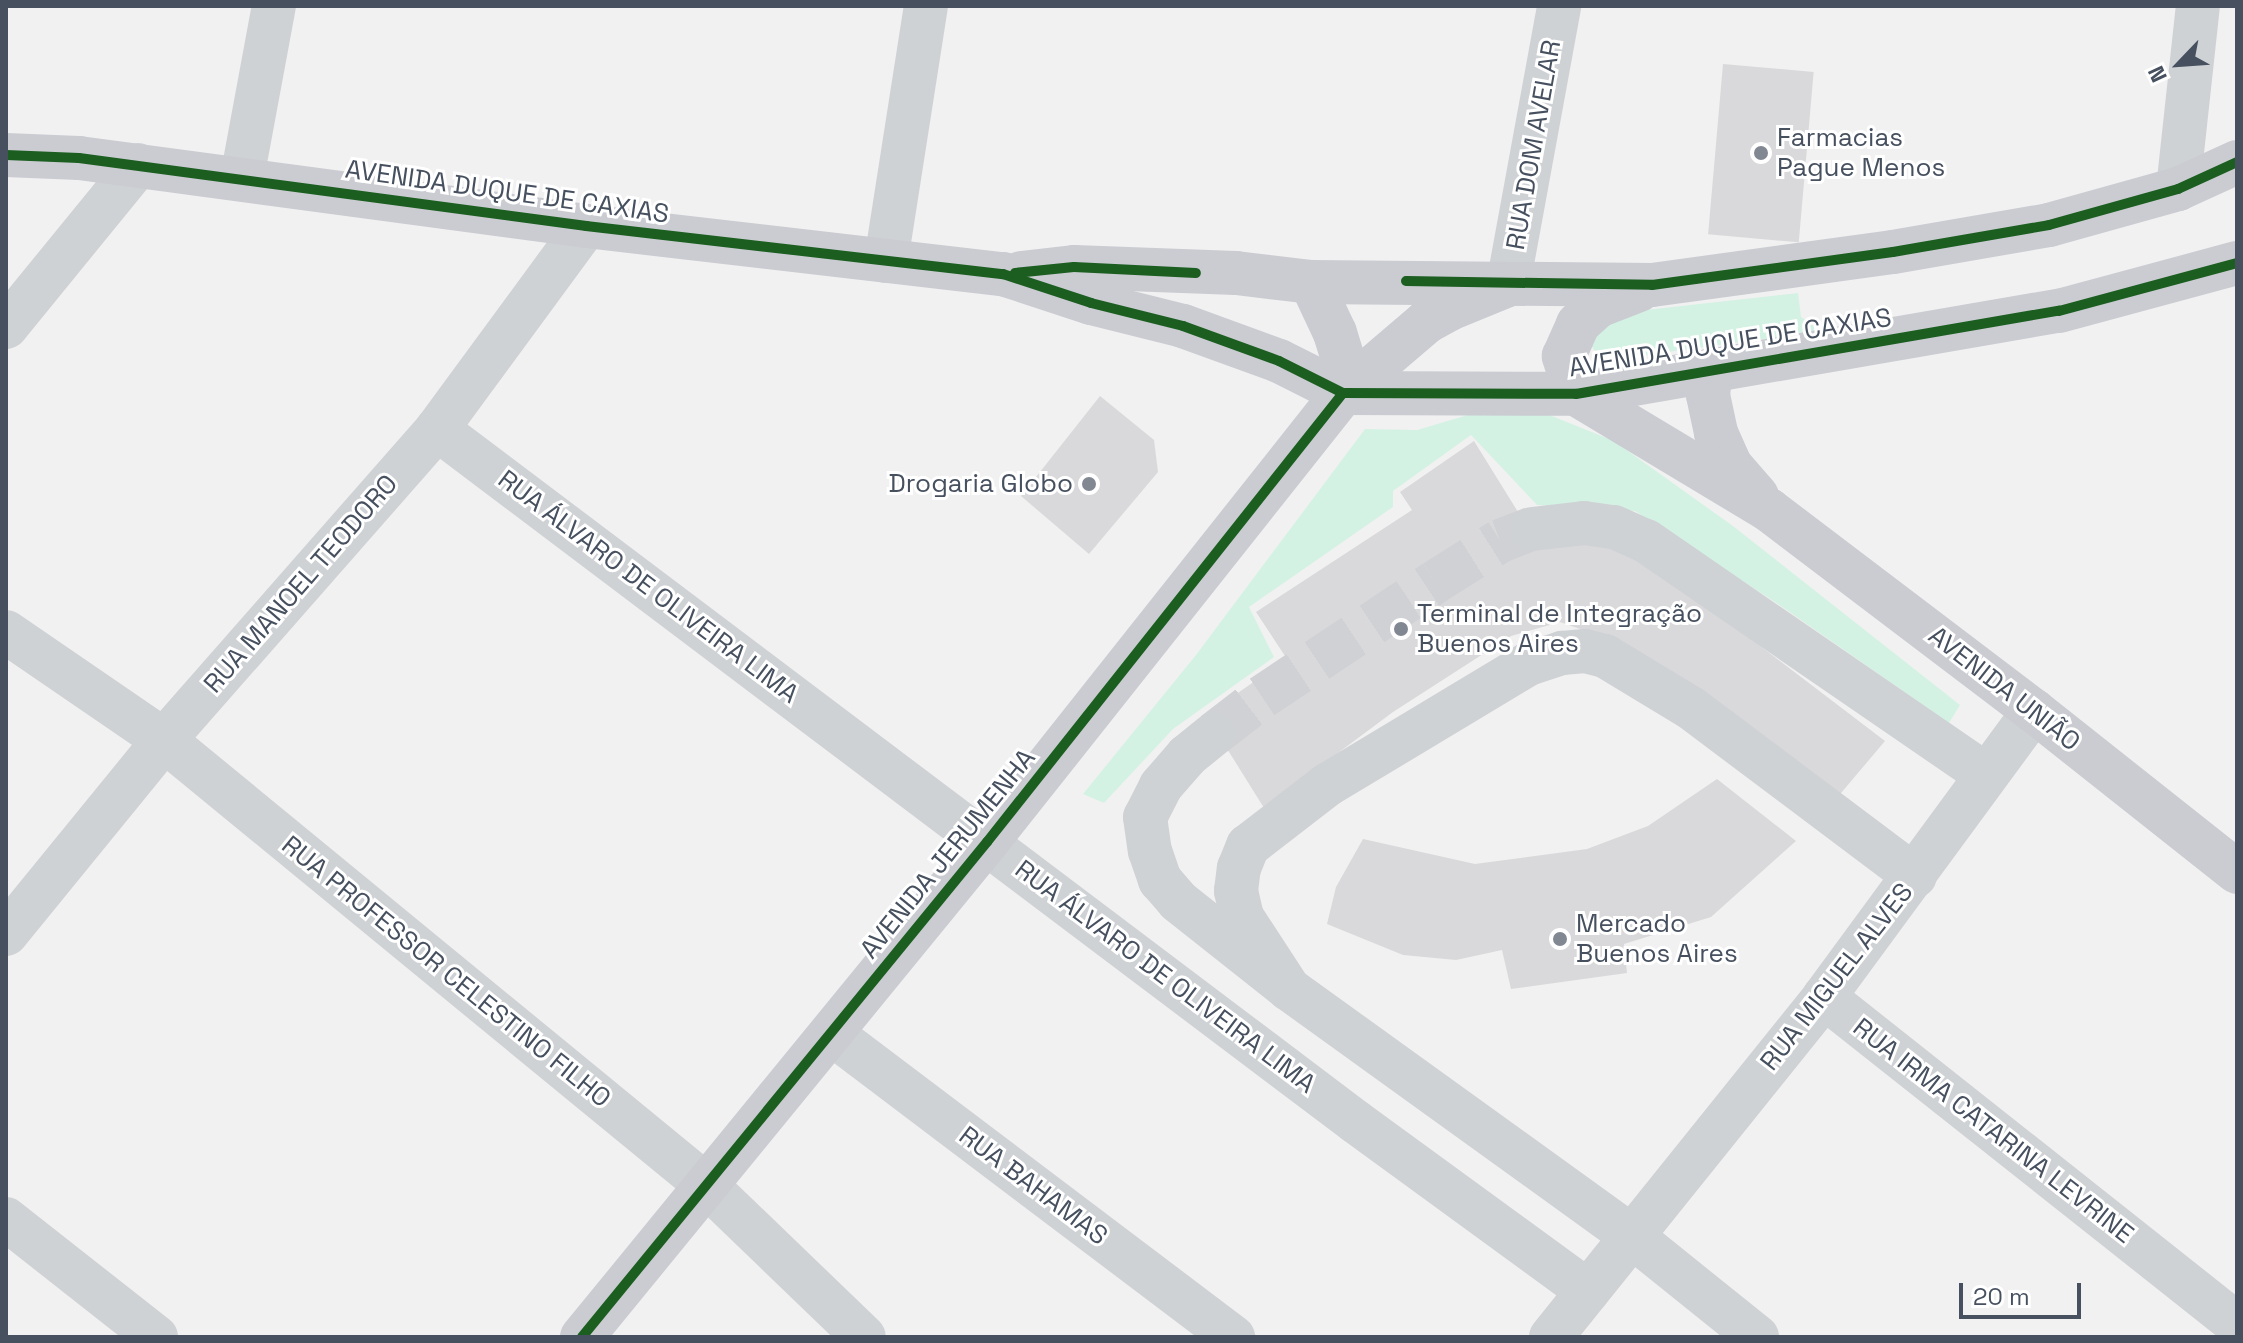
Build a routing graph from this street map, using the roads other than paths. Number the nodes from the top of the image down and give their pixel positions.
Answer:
1 (274, 6) edge
2 (926, 6) edge
3 (1559, 6) edge
4 (2198, 6) edge
5 (6, 155) edge
6 (2237, 162) edge
7 (138, 165) junction
8 (242, 178) junction
9 (2178, 189) junction
10 (586, 226) junction
11 (886, 261) junction
12 (2237, 263) edge
13 (1003, 274) junction
14 (1311, 282) junction
15 (1508, 285) junction
16 (1652, 285) junction
17 (6, 327) edge
18 (1711, 370) junction
19 (1343, 393) junction
20 (1576, 394) junction
21 (437, 429) junction
22 (1769, 510) junction
23 (1532, 529) tunnel mouth
24 (6, 632) edge
25 (2034, 711) junction
26 (1214, 734) tunnel mouth
27 (164, 740) junction
28 (1986, 775) junction
29 (987, 842) junction
30 (2237, 872) edge
31 (1915, 876) junction
32 (6, 934) edge
33 (1289, 989) junction
34 (1824, 997) junction
35 (832, 1034) junction
36 (706, 1185) junction
37 (6, 1219) edge
38 (1634, 1238) junction
39 (1588, 1291) junction
40 (2237, 1324) edge
41 (156, 1337) edge
42 (582, 1337) edge
43 (864, 1337) edge
44 (1233, 1337) edge
45 (1551, 1337) edge
46 (1757, 1337) edge

1 - 8 street
2 - 11 street
3 - 15 street, RUA DOM AVELAR
4 - 9 street
5 - 7 main road, AVENIDA DUQUE DE CAXIAS
6 - 9 main road
7 - 8 main road, AVENIDA DUQUE DE CAXIAS
7 - 17 street
8 - 10 main road, AVENIDA DUQUE DE CAXIAS
9 - 16 main road
10 - 11 main road, AVENIDA DUQUE DE CAXIAS
10 - 21 street, RUA MANOEL TEODORO
11 - 13 main road, AVENIDA DUQUE DE CAXIAS
12 - 18 main road, AVENIDA DUQUE DE CAXIAS
13 - 14 main road, AVENIDA DUQUE DE CAXIAS
13 - 19 main road, AVENIDA DUQUE DE CAXIAS
14 - 15 main road, AVENIDA DUQUE DE CAXIAS
14 - 19 main road
15 - 16 main road
15 - 19 main road, AVENIDA JERUMENHA
16 - 20 main road
18 - 20 main road, AVENIDA DUQUE DE CAXIAS
18 - 22 main road, AVENIDA UNIÃO
19 - 20 main road, AVENIDA DUQUE DE CAXIAS
19 - 29 main road, AVENIDA JERUMENHA
20 - 22 main road, AVENIDA UNIÃO
21 - 27 street, RUA MANOEL TEODORO
21 - 29 street, RUA ÁLVARO DE OLIVEIRA LIMA
22 - 25 main road, AVENIDA UNIÃO
23 - 28 street
24 - 27 street, RUA PROFESSOR CELESTINO FILHO
25 - 28 street, RUA MIGUEL ALVES
25 - 30 main road, AVENIDA UNIÃO
26 - 33 street
27 - 32 street, RUA MANOEL TEODORO
27 - 36 street, RUA PROFESSOR CELESTINO FILHO
28 - 31 street, RUA MIGUEL ALVES
29 - 35 main road, AVENIDA JERUMENHA
29 - 39 street, RUA ÁLVARO DE OLIVEIRA LIMA
31 - 33 street
31 - 34 street, RUA MIGUEL ALVES
33 - 38 street
34 - 38 street, RUA MIGUEL ALVES
34 - 40 street, RUA IRMA CATARINA LEVRINE
35 - 36 main road, AVENIDA JERUMENHA
35 - 44 street, RUA BAHAMAS
36 - 42 main road, AVENIDA JERUMENHA
36 - 43 street, RUA PROFESSOR CELESTINO FILHO
37 - 41 street
38 - 39 street, RUA MIGUEL ALVES
38 - 46 street
39 - 45 street, RUA MIGUEL ALVES

